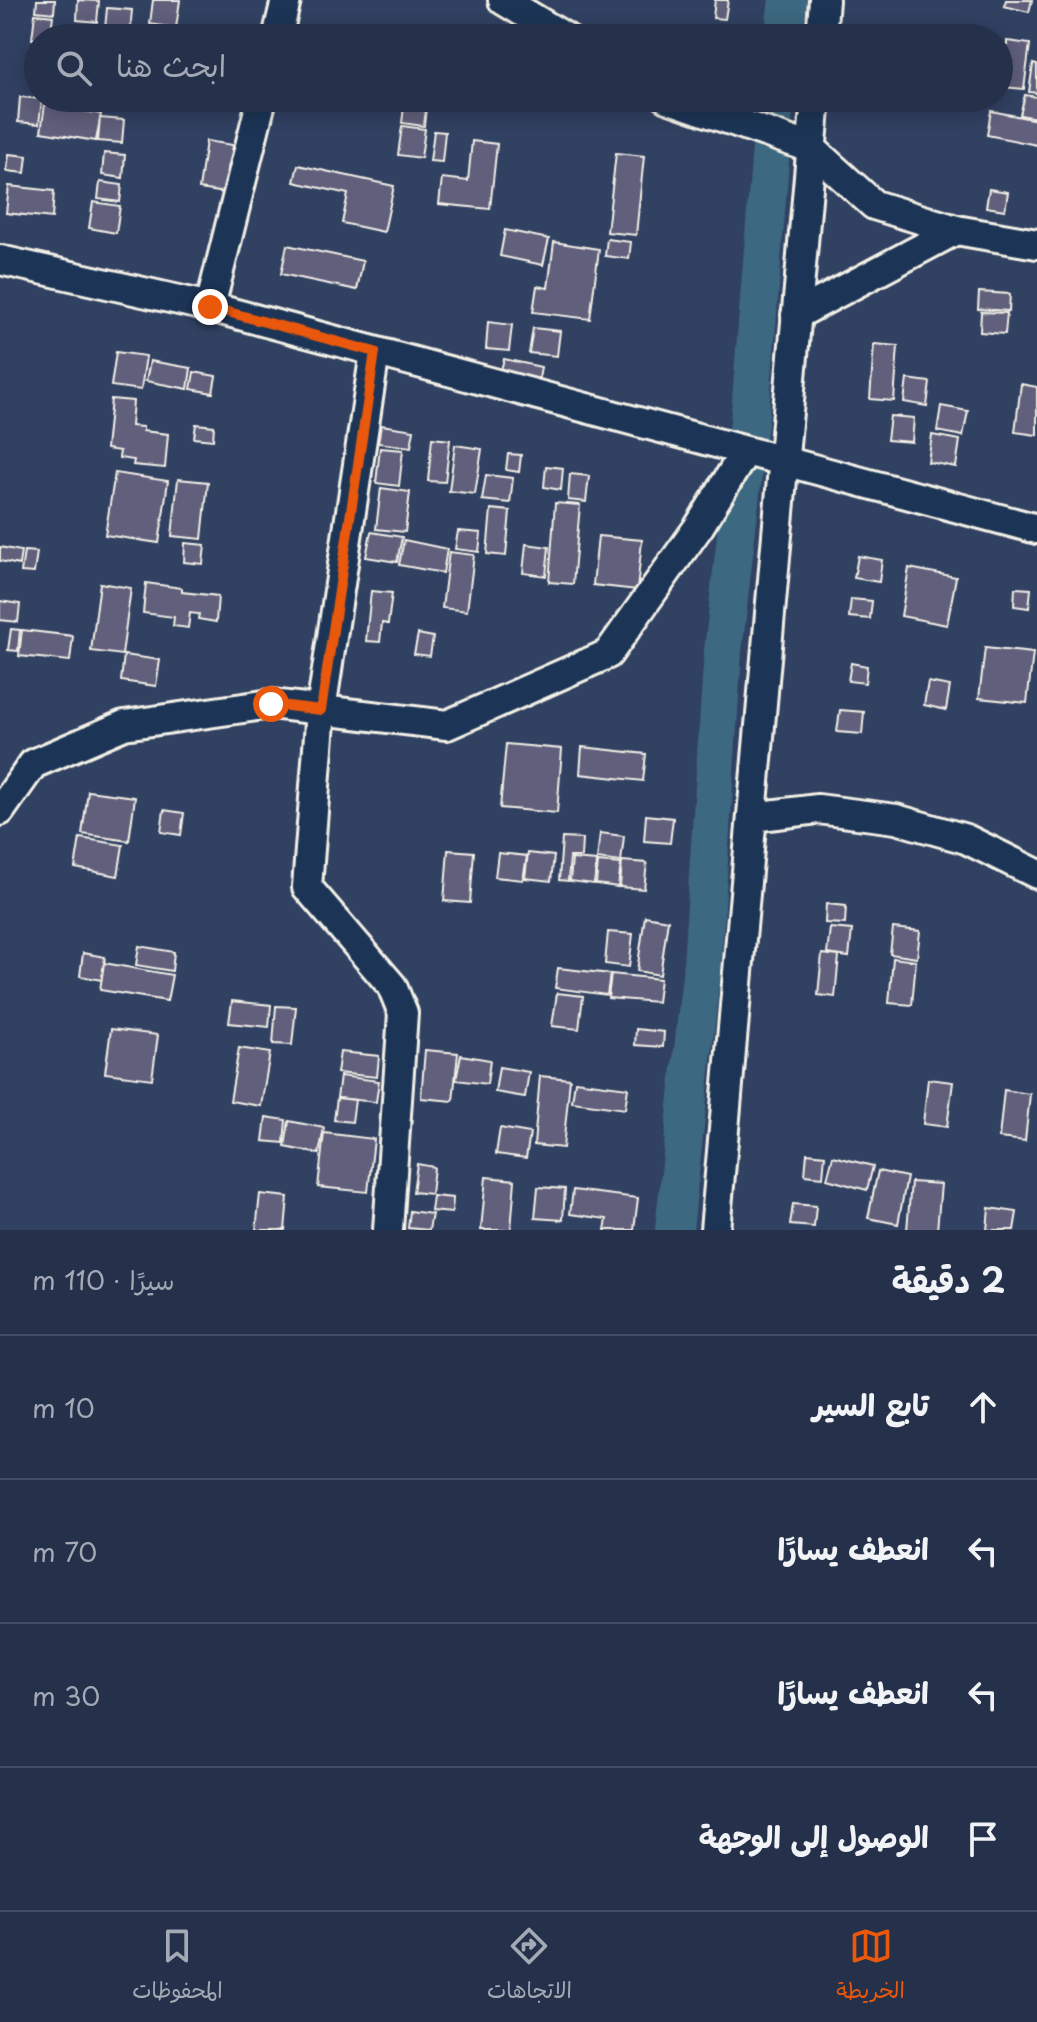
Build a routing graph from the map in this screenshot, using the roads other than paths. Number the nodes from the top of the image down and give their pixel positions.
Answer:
1 (286, 0) edge
2 (503, 0) edge
3 (824, 0) edge
4 (280, 24) edge
5 (543, 24) edge
6 (822, 24) edge
7 (259, 112) edge
8 (707, 112) edge
9 (815, 112) edge
10 (811, 148) junction
11 (956, 230) junction
12 (1037, 244) edge
13 (0, 260) edge
14 (210, 307) junction
15 (796, 315) junction
16 (375, 352) junction
17 (745, 452) junction
18 (783, 462) junction
19 (1037, 529) edge
20 (321, 710) junction
21 (0, 811) edge
22 (752, 817) junction
23 (1037, 874) edge
24 (388, 1230) edge
25 (715, 1230) edge

1 - 4 street
2 - 5 street
3 - 6 street
7 - 14 street
8 - 10 street
9 - 10 street
10 - 11 street
10 - 15 street
11 - 12 street
11 - 15 street
13 - 14 street
14 - 16 street
15 - 18 street
16 - 17 street
16 - 20 street
17 - 18 street
17 - 20 street
18 - 19 street
18 - 22 street
20 - 21 street
20 - 24 street
22 - 23 street
22 - 25 street

